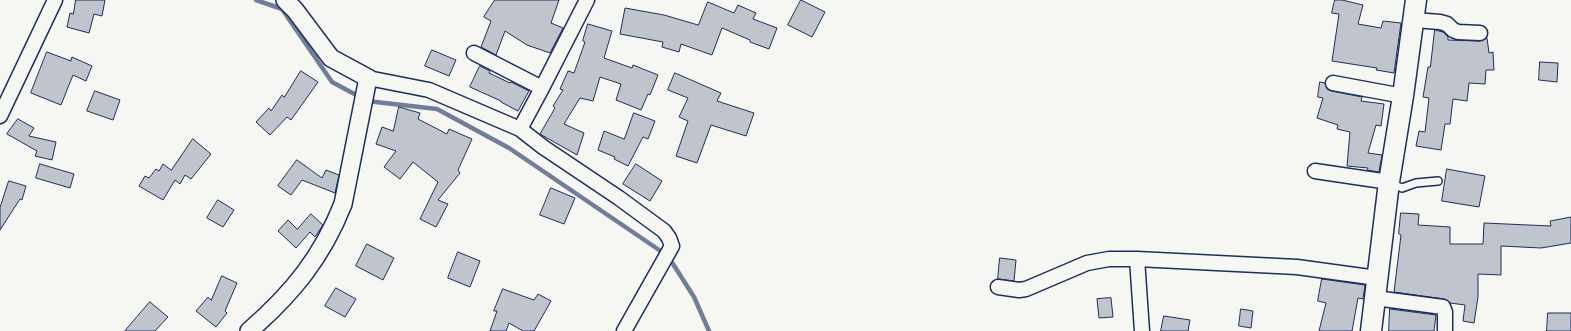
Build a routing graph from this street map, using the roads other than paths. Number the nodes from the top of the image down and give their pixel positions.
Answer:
1 (55, 0) edge
2 (284, 0) edge
3 (587, 0) edge
4 (1416, 0) edge
5 (1414, 20) junction
6 (1480, 33) dead end
7 (474, 53) dead end
8 (368, 81) junction
9 (1333, 83) dead end
10 (542, 88) junction
11 (1403, 96) junction
12 (0, 116) edge
13 (520, 128) junction
14 (1315, 171) dead end
15 (1438, 181) dead end
16 (1389, 182) junction
17 (1137, 258) junction
18 (1377, 278) junction
19 (998, 287) dead end
20 (1374, 298) junction
21 (249, 331) edge
22 (624, 331) edge
23 (1142, 331) edge
24 (1371, 331) edge
25 (1445, 331) edge

1 - 12 street
2 - 8 street
3 - 10 street
4 - 5 main road
5 - 6 street
5 - 11 main road
7 - 10 street
8 - 13 street
8 - 21 street
9 - 11 street
10 - 13 street
11 - 16 main road
13 - 22 street
14 - 16 street
15 - 16 lane
16 - 18 main road
17 - 18 street
17 - 19 street
17 - 23 street
18 - 20 main road
20 - 24 main road
20 - 25 street

